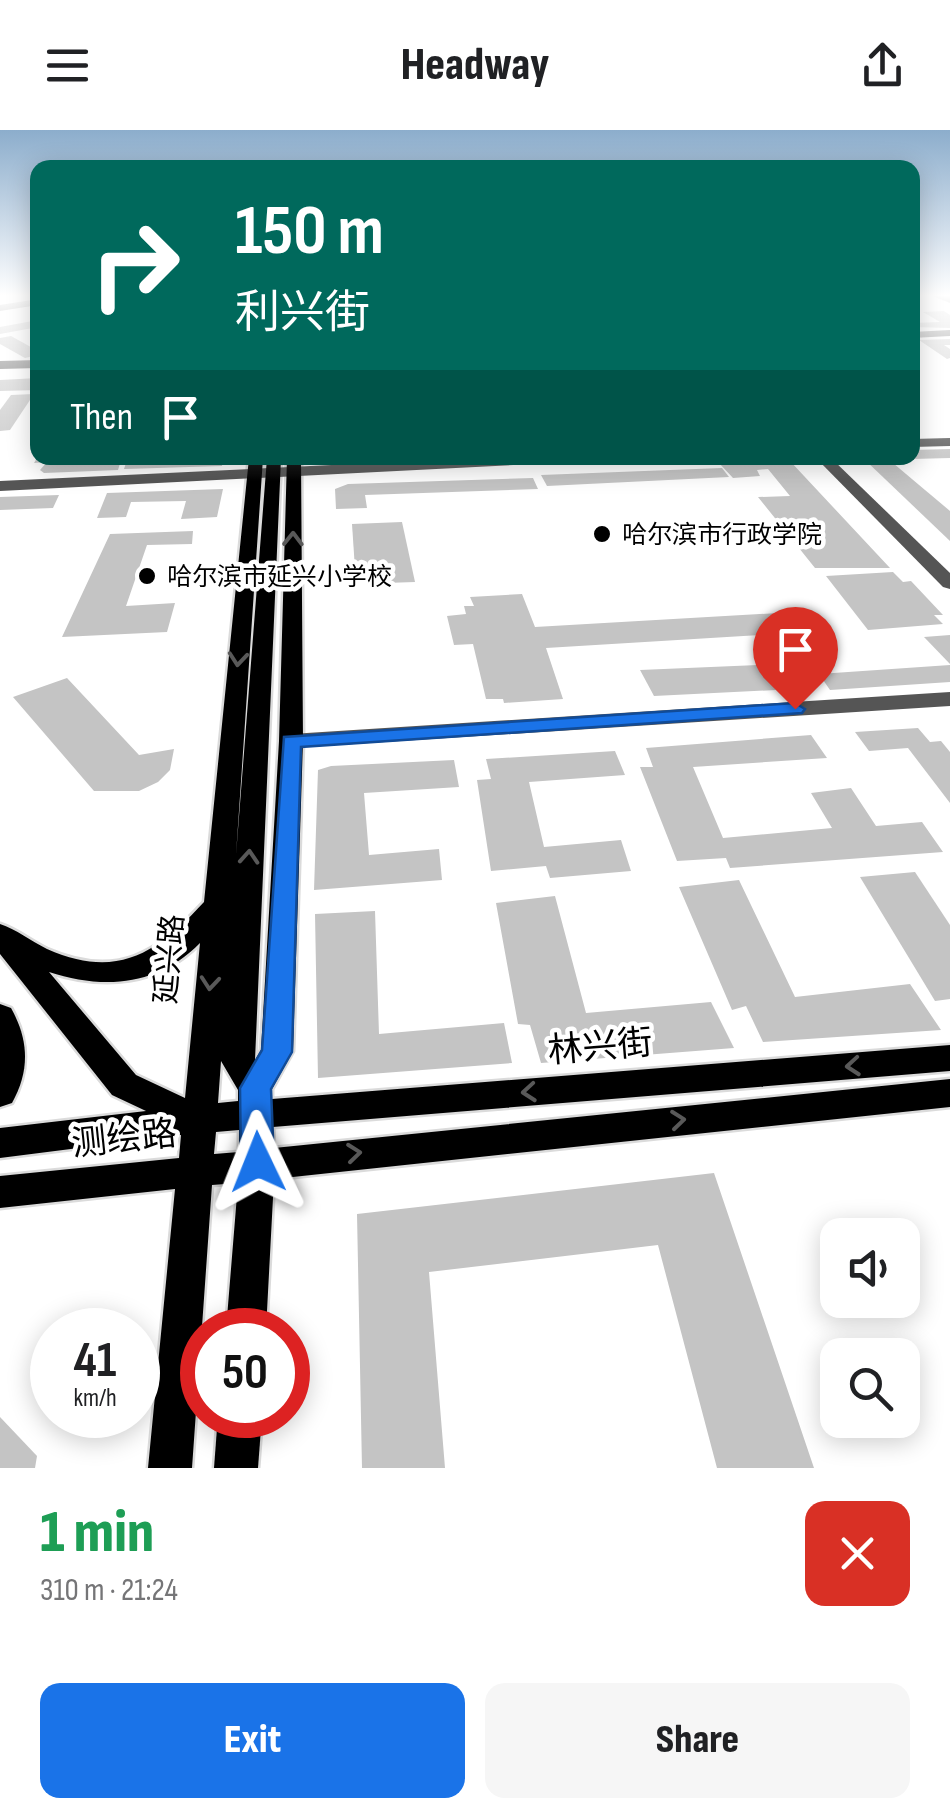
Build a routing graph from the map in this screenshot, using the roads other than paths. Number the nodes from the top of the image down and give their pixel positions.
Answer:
1 (30, 364) edge
2 (0, 365) edge
3 (950, 442) edge
4 (920, 443) edge
5 (262, 465) edge
6 (274, 465) edge
7 (274, 465) edge
8 (274, 465) edge
9 (830, 465) edge
10 (0, 486) edge
11 (950, 582) edge
12 (950, 699) edge
13 (291, 742) junction
14 (216, 906) junction
15 (0, 934) edge
16 (0, 1016) edge
17 (950, 1058) edge
18 (950, 1093) edge
19 (0, 1094) edge
20 (256, 1101) junction
21 (198, 1118) junction
22 (0, 1142) edge
23 (258, 1162) junction
24 (196, 1170) junction
25 (0, 1192) edge
26 (248, 1308) edge
27 (238, 1438) edge
28 (170, 1468) edge
29 (236, 1468) edge

1 - 2 street
3 - 4 street
5 - 10 street
13 -> 6 main road
7 -> 14 main road, 延兴路
20 -> 8 main road
9 - 11 street
12 - 13 street
13 - 20 main road
14 - 15 main road
14 -> 21 main road, 延兴路
15 - 21 main road
16 - 19 main road
17 -> 20 main road, 林兴街
23 -> 18 main road
20 - 21 main road, 测绘路
20 - 23 main road
21 - 22 main road, 测绘路
21 - 24 main road, 延兴路
23 - 24 main road, 测绘路
23 - 26 main road
24 - 25 main road, 测绘路
24 - 28 main road, 延兴路
27 - 29 main road

